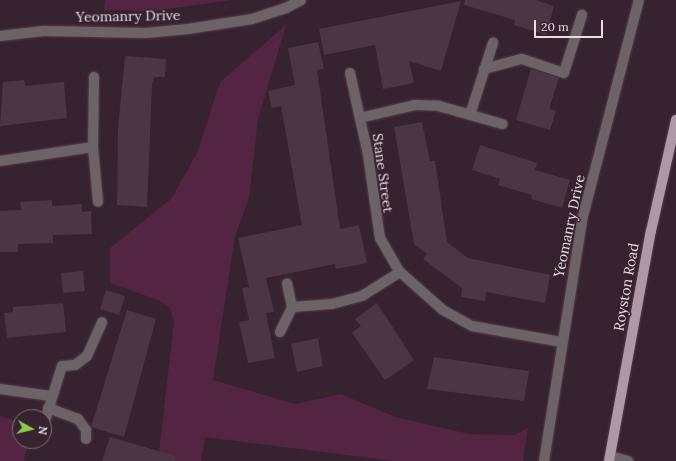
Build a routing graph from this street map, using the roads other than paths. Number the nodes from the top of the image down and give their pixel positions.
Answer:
1 (300, 0) edge
2 (638, 0) edge
3 (582, 15) dead end
4 (0, 36) edge
5 (493, 43) dead end
6 (484, 70) junction
7 (350, 73) dead end
8 (94, 78) dead end
9 (470, 115) junction
10 (360, 118) junction
11 (676, 120) edge
12 (502, 124) dead end
13 (674, 139) edge
14 (93, 147) junction
15 (0, 161) edge
16 (98, 202) dead end
17 (400, 272) junction
18 (287, 284) dead end
19 (292, 308) junction
20 (102, 322) dead end
21 (280, 332) dead end
22 (561, 342) junction
23 (0, 388) edge
24 (52, 396) junction
25 (48, 408) joint
26 (86, 439) dead end
27 (610, 459) edge
28 (544, 461) edge
29 (628, 461) edge

1 - 4 street, Yeomanry Drive
2 - 22 street, Yeomanry Drive
3 - 6 street
5 - 6 street
6 - 9 street
7 - 10 street, Stane Street
8 - 14 street
9 - 10 street
9 - 12 street
10 - 17 street, Stane Street
11 - 13 main road, Royston Road
13 - 27 main road, Royston Road
14 - 15 street
14 - 16 street
17 - 19 street
17 - 22 street, Stane Street
18 - 19 street
19 - 21 street
20 - 24 street
22 - 28 street, Yeomanry Drive
23 - 24 street
24 - 25 street
25 - 26 street
27 - 29 street

